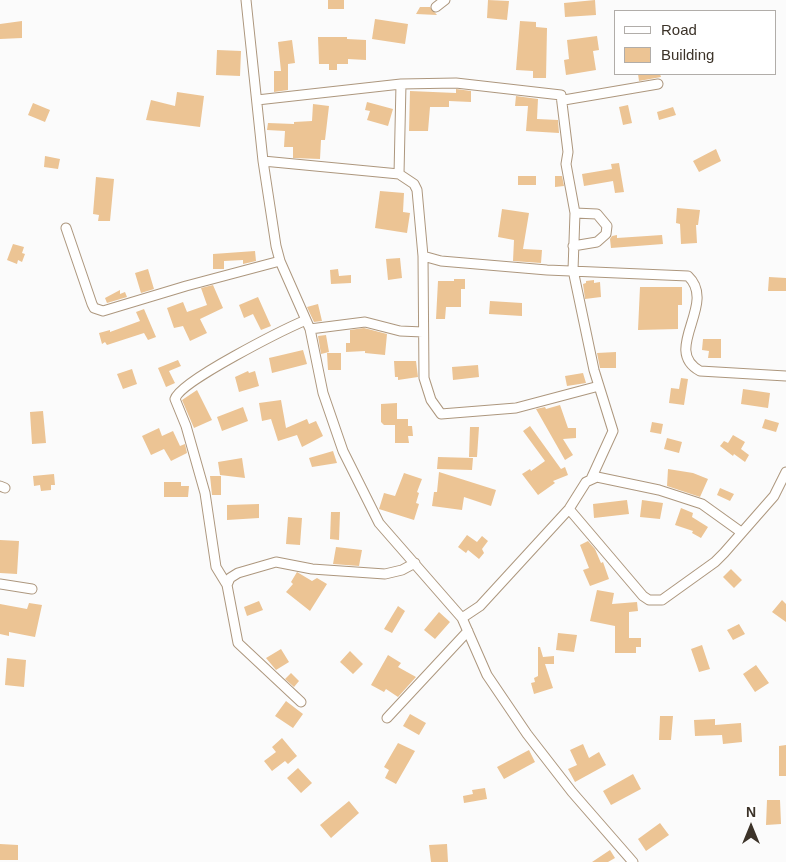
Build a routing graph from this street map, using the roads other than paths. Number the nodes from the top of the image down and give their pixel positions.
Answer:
1 (246, 0) edge
2 (445, 0) edge
3 (436, 6) dead end
4 (401, 84) junction
5 (658, 84) dead end
6 (257, 100) junction
7 (564, 100) junction
8 (263, 161) junction
9 (400, 174) junction
10 (575, 212) junction
11 (66, 228) dead end
12 (573, 246) junction
13 (423, 256) junction
14 (280, 261) junction
15 (573, 270) junction
16 (308, 324) junction
17 (423, 332) junction
18 (786, 376) edge
19 (600, 386) junction
20 (786, 472) edge
21 (592, 479) junction
22 (569, 508) junction
23 (741, 532) junction
24 (415, 563) junction
25 (0, 584) edge
26 (226, 585) junction
27 (32, 589) dead end
28 (462, 618) junction
29 (468, 631) junction
30 (301, 702) dead end
31 (387, 718) dead end
32 (633, 862) edge

1 - 6 street
2 - 3 street
4 - 6 street
4 - 7 street
4 - 9 street
5 - 7 street
6 - 8 street
7 - 10 street
8 - 9 street
8 - 14 street
9 - 13 street
10 - 12 street
10 - 12 street
11 - 14 street
12 - 15 street
13 - 15 street
13 - 17 street
14 - 16 street
15 - 18 street
15 - 19 street
16 - 17 street
16 - 24 street
16 - 26 street
17 - 19 street
19 - 21 street
20 - 23 street
21 - 22 street
21 - 23 street
22 - 23 street
22 - 28 street
24 - 26 street
24 - 28 street
25 - 27 street
26 - 30 street
28 - 29 street
29 - 31 street
29 - 32 street

